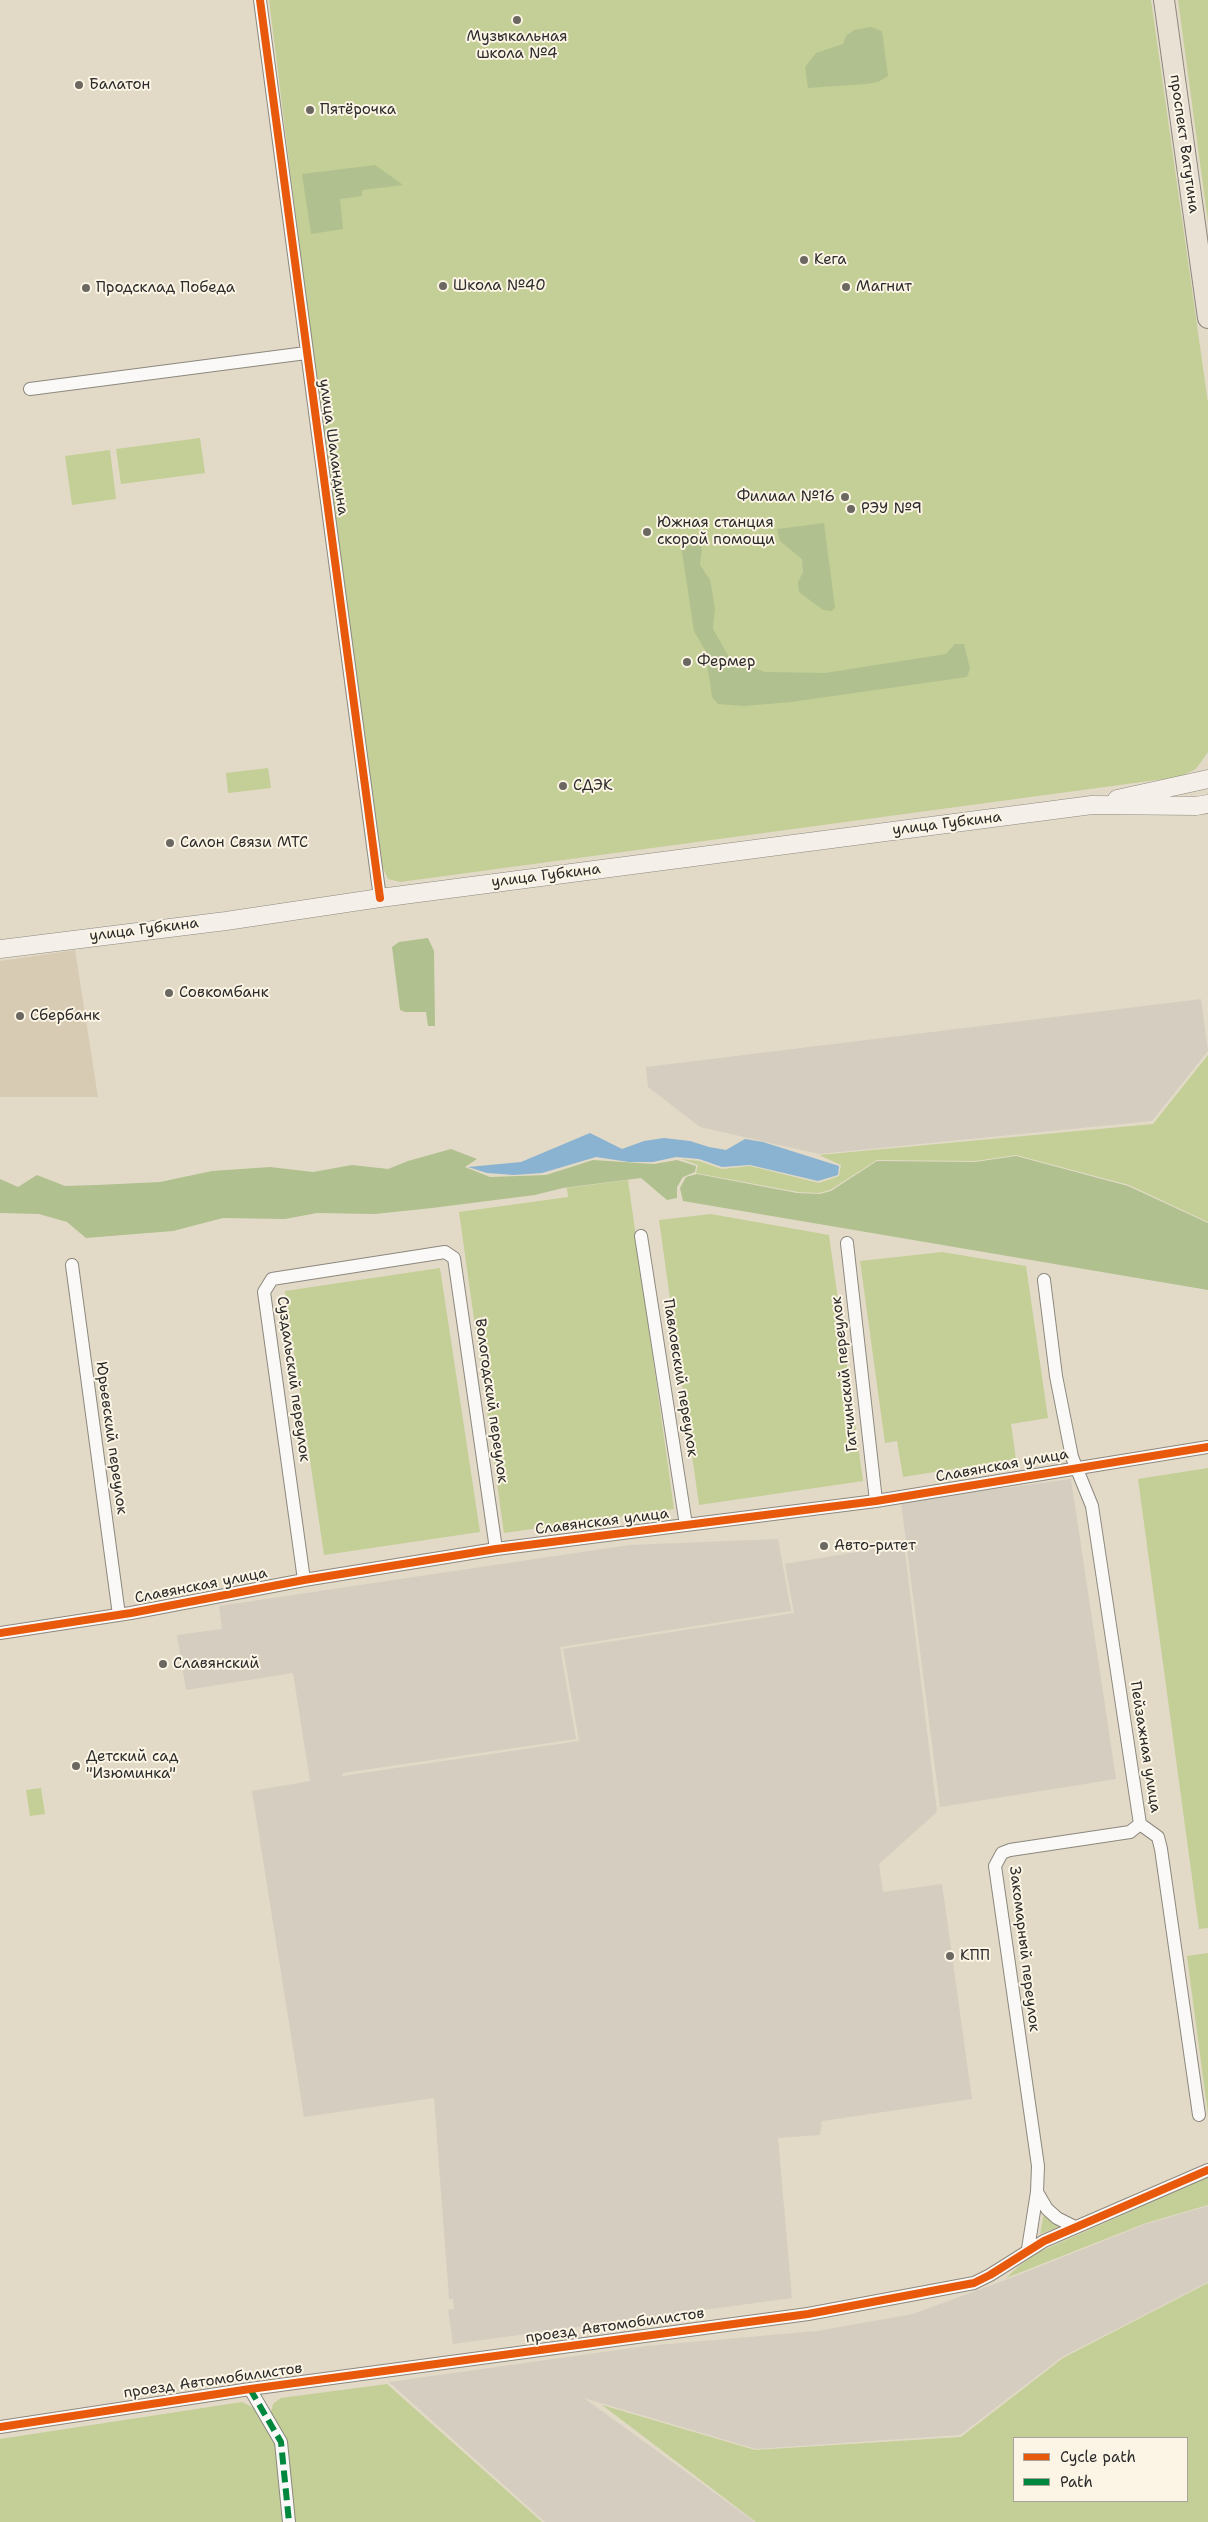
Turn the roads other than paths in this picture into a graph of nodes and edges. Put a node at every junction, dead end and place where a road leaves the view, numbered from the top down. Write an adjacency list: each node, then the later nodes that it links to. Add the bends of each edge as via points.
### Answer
1 (260, 0): 4 (street, улица Шаландина)
2 (1164, 0): 3 (main road, проспект Ватутина)
3 (1208, 318)
4 (306, 353): 5 (street); 9 (street, улица Шаландина)
5 (30, 389)
6 (1205, 776): 7 (main road, улица Губкина)
7 (1092, 805): 8 (main road, улица Губкина); 9 (main road, улица Губкина)
8 (1207, 805)
9 (380, 898): 10 (main road, улица Губкина)
10 (0, 949)
11 (641, 1236): 19 (street, Павловский переулок)
12 (847, 1243): 18 (street, Гатчинский переулок)
13 (454, 1258): 20 (street, Вологодский переулок); 21 (street, Суздальский переулок, via 445,1252 272,1279 264,1292)
14 (72, 1265): 22 (street, Юрьевский переулок)
15 (1044, 1280): 17 (street, Пейзажная улица, via 1056,1376)
16 (1208, 1447): 17 (street, Славянская улица)
17 (1075, 1468): 18 (street, Славянская улица); 24 (street, Пейзажная улица, via 1092,1506)
18 (876, 1501): 19 (street, Славянская улица)
19 (686, 1525): 20 (street, Славянская улица)
20 (496, 1549): 21 (street, Славянская улица)
21 (304, 1580): 22 (street, Славянская улица)
22 (118, 1615): 23 (street, Славянская улица)
23 (0, 1633)
24 (1140, 1824): 25 (street, Пейзажная улица, via 1158,1837 1162,1849); 27 (street, Закомарный переулок, via 1130,1832 1010,1850 1002,1853 995,1866 1031,2112)
25 (1199, 2115)
26 (1208, 2170): 28 (street, проезд Автомобилистов)
27 (1038, 2192): 28 (street, via 1047,2209); 29 (street, Закомарный переулок)
28 (1075, 2227): 29 (street, проезд Автомобилистов)
29 (1028, 2249): 30 (street, проезд Автомобилистов, via 974,2283 800,2315)
30 (250, 2389): 31 (street, проезд Автомобилистов); 32 (street, via 281,2442)
31 (0, 2427)
32 (289, 2522)

